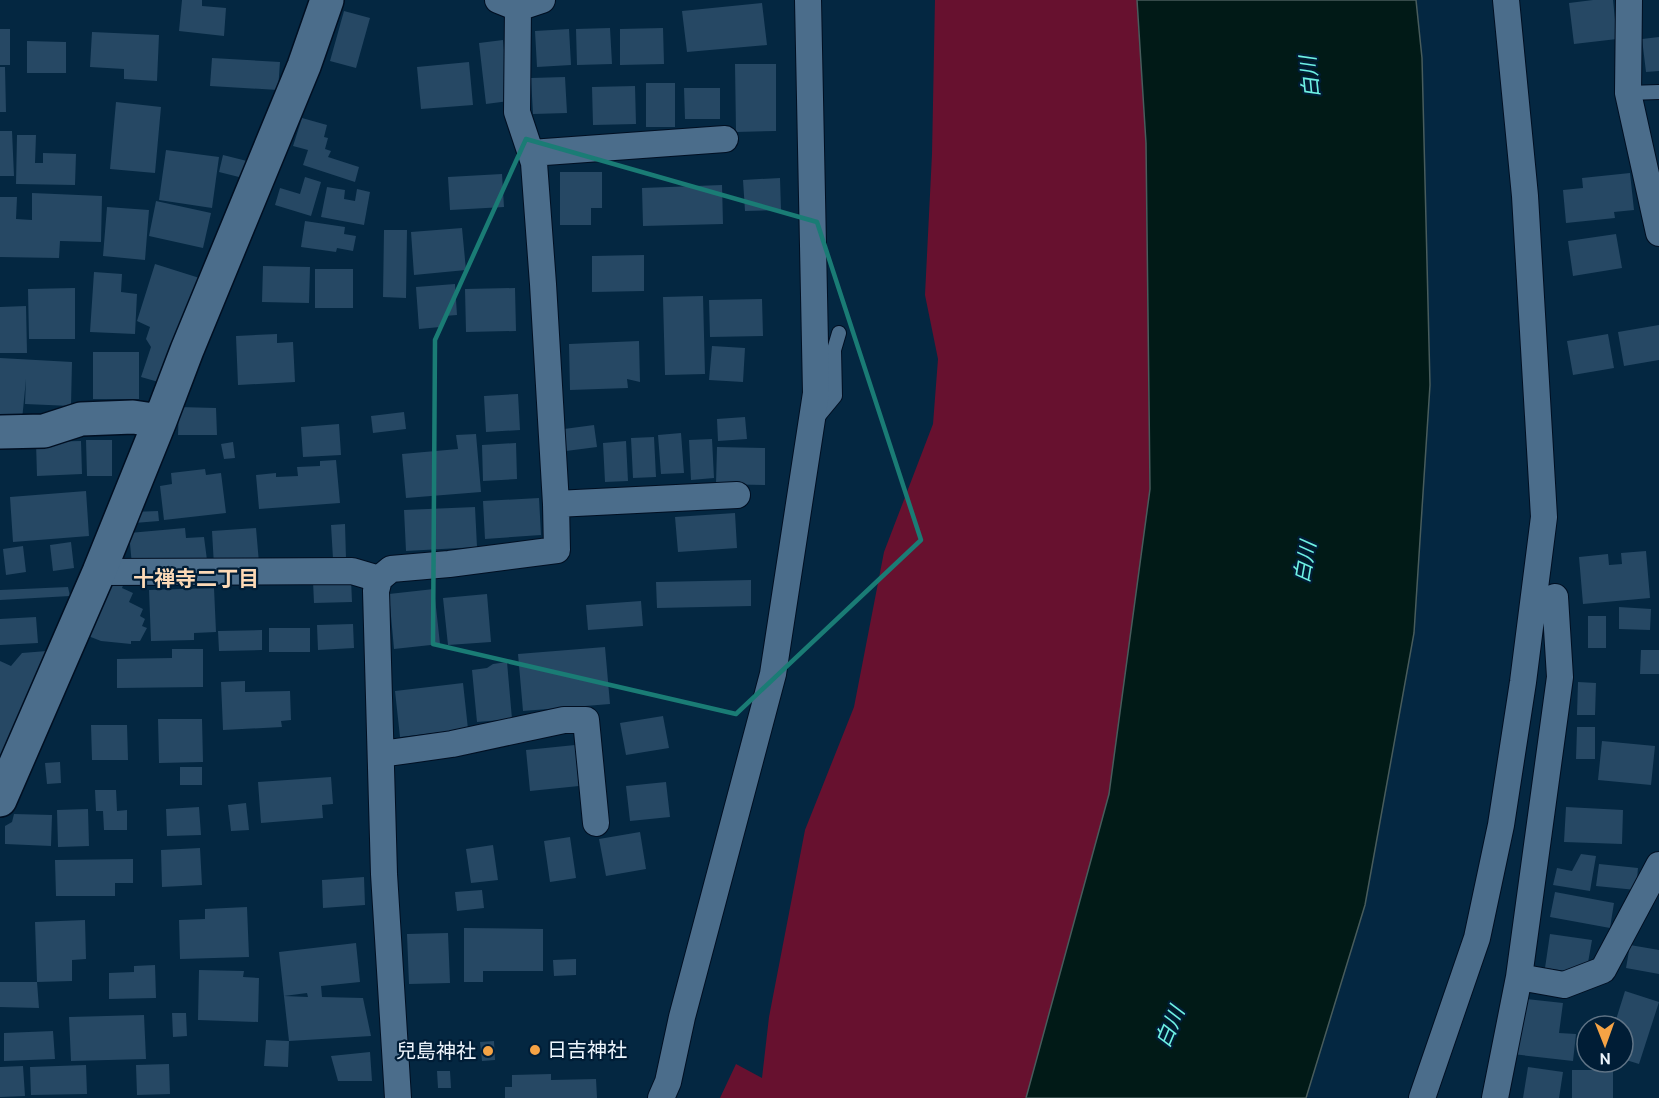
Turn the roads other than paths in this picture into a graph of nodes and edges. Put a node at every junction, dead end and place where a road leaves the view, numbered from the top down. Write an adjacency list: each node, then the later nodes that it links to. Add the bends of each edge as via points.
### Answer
1 (327, 0): 13 (street)
2 (542, 0): 6 (street)
3 (808, 0): 14 (street, via 816,393)
4 (1506, 0): 28 (street, via 1525,196 1544,517 1502,825 1477,938)
5 (1629, 0): 8 (street)
6 (508, 4): 10 (street, via 517,112)
7 (1659, 92): 8 (lane)
8 (1628, 93): 11 (street)
9 (725, 139): 10 (street)
10 (531, 153): 17 (street)
11 (1659, 233)
12 (839, 333): 14 (lane, via 834,350 835,396)
13 (160, 421): 15 (street, via 133,417 81,419 44,431); 18 (street)
14 (811, 425): 27 (street, via 773,674)
15 (0, 432)
16 (736, 495): 17 (street)
17 (556, 504): 19 (street, via 557,550 391,568)
18 (99, 572): 19 (street, via 352,571); 22 (street)
19 (379, 579): 21 (street, via 376,591)
20 (1555, 597): 25 (street, via 1560,677)
21 (381, 754): 23 (street, via 452,744 564,720 586,720); 26 (street, via 385,898)
22 (0, 800)
23 (596, 823)
24 (1659, 865): 25 (street, via 1603,970 1564,985)
25 (1519, 977): 29 (street)
26 (398, 1098)
27 (662, 1098)
28 (1422, 1098)
29 (1495, 1098)

